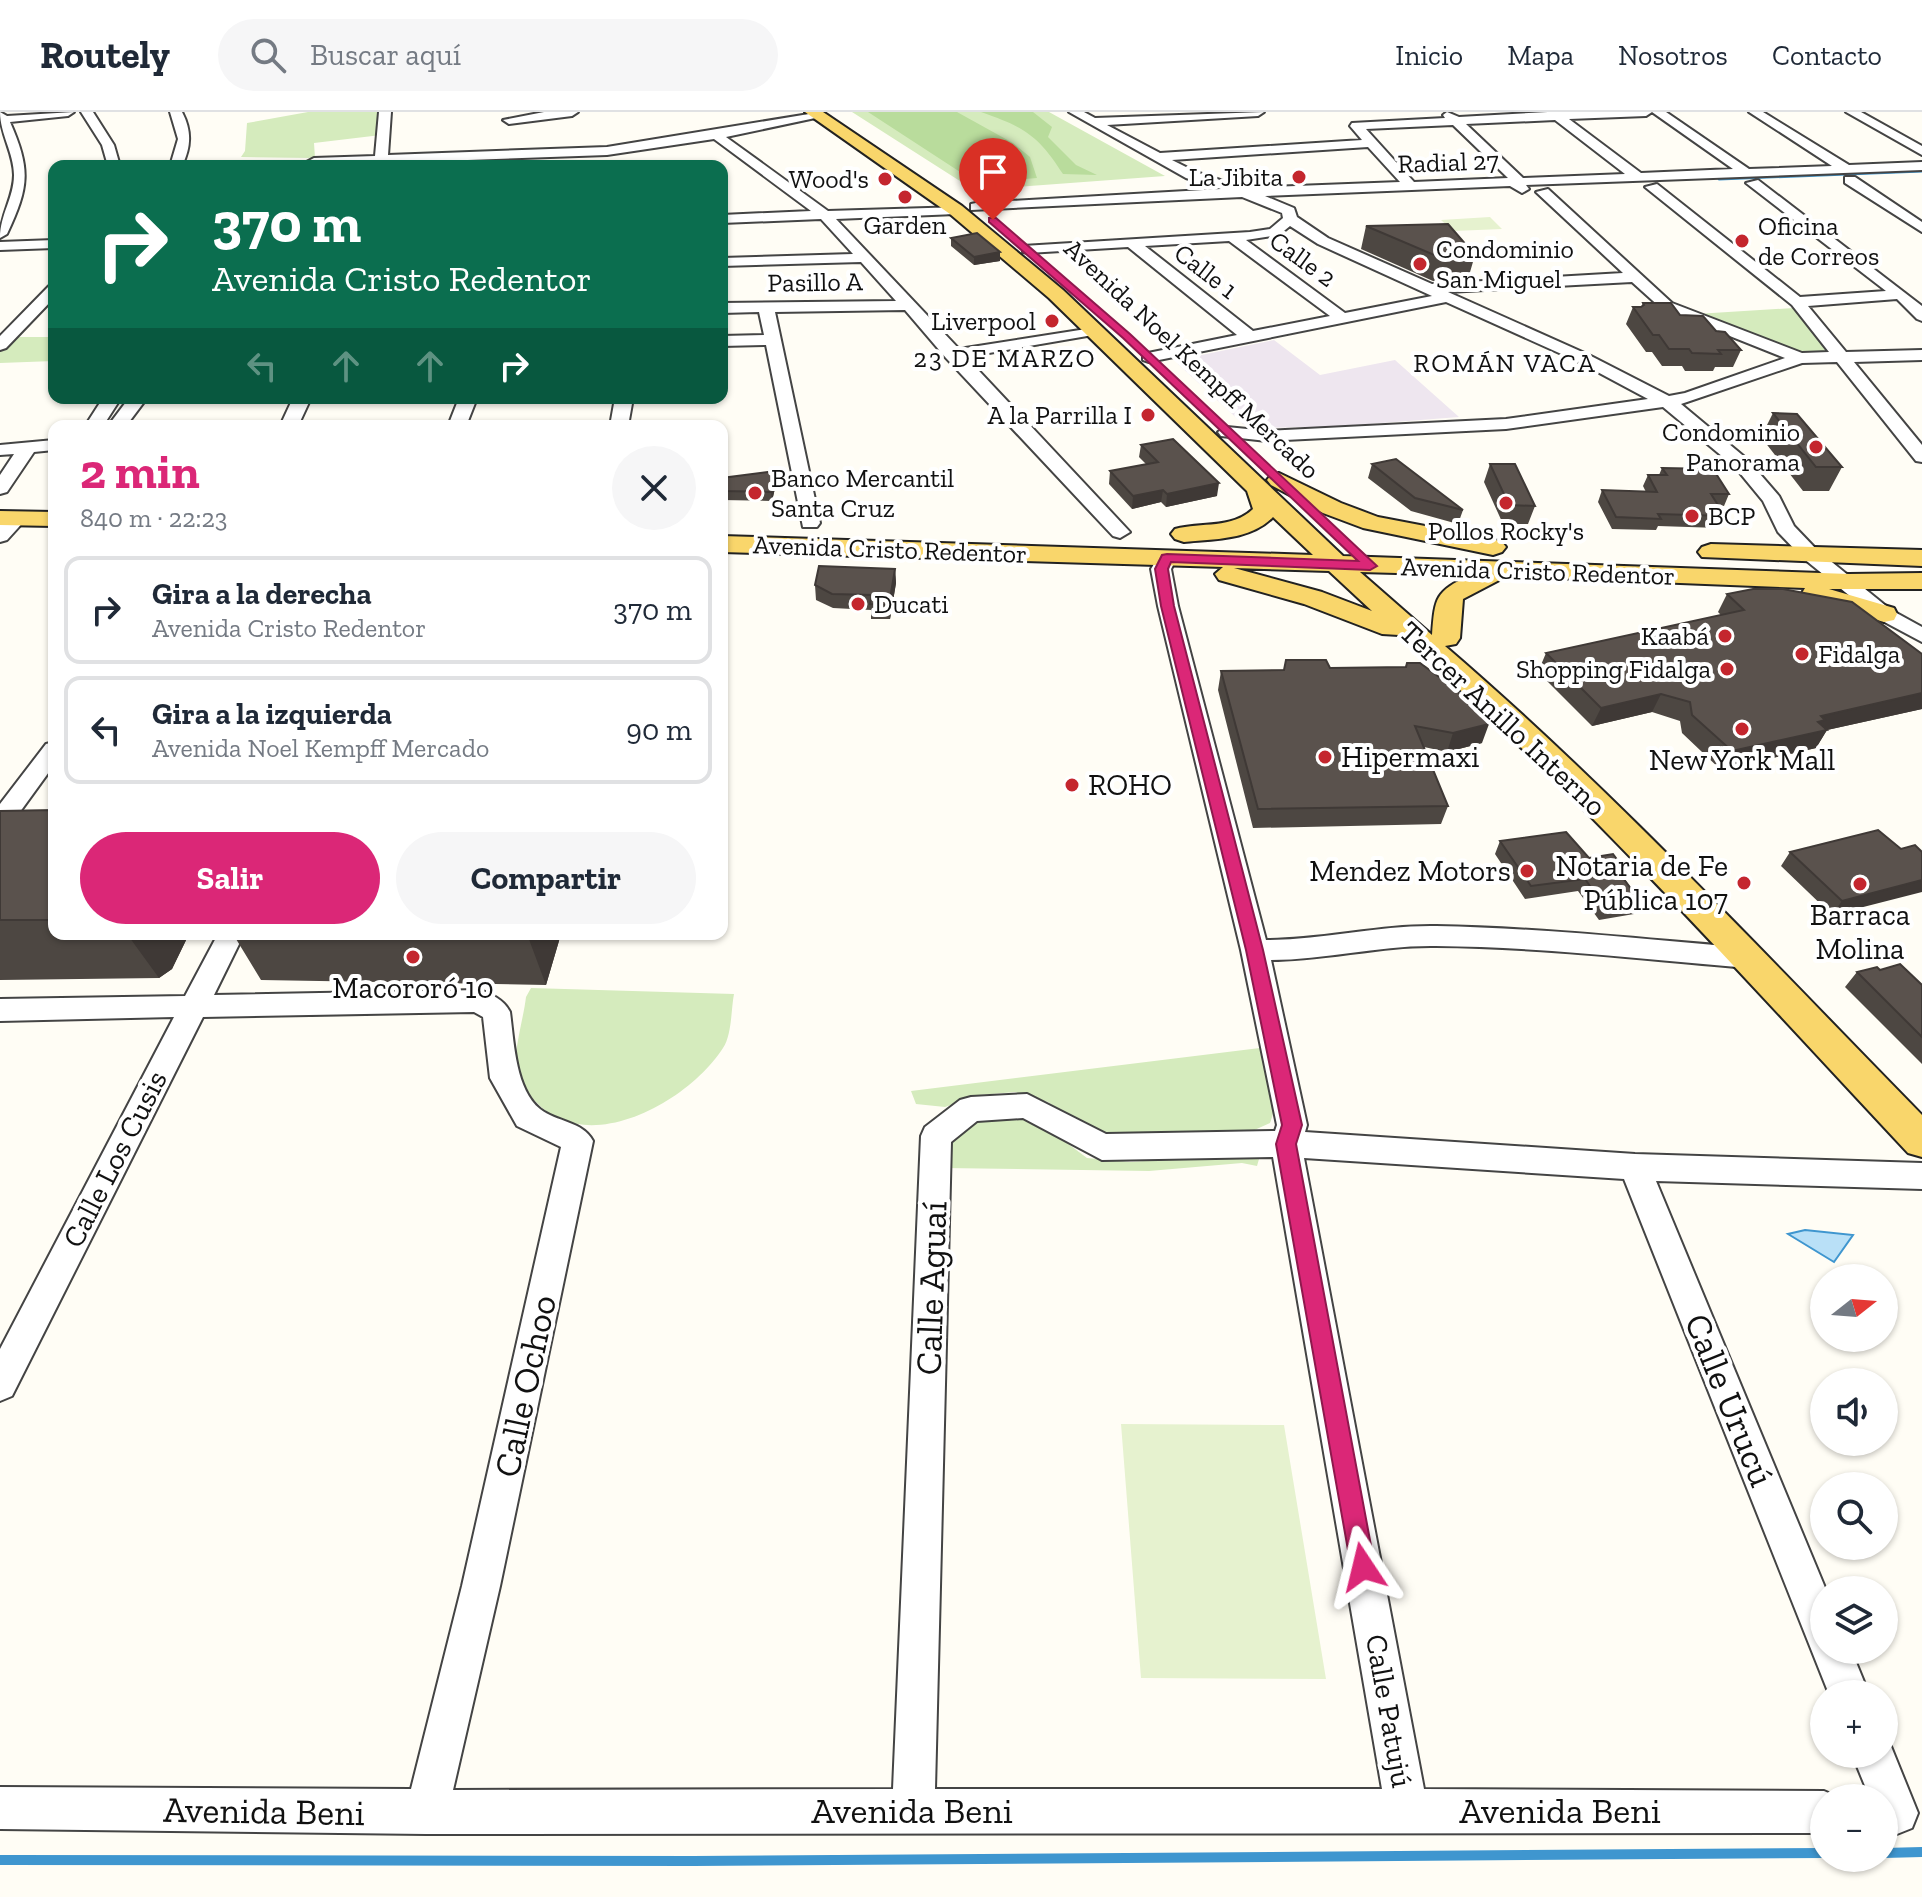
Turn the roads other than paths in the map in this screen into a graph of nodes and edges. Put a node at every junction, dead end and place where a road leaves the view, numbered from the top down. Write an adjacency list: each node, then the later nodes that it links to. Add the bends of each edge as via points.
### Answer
1 (68, 112): 16 (street)
2 (87, 112): 25 (street)
3 (178, 112): 26 (street, via 185,150)
4 (385, 112): 27 (street)
5 (572, 112): 17 (street)
6 (1075, 112): 18 (street)
7 (1258, 112): 18 (street)
8 (1343, 112): 19 (street)
9 (1646, 112): 14 (street)
10 (1658, 112): 34 (street)
11 (1755, 112): 30 (street)
12 (1852, 112): 23 (street)
13 (822, 113): 20 (street); 21 (main road, Avenida Noel Kempff Mercado)
14 (1555, 114): 15 (street); 33 (street)
15 (1450, 117): 19 (street); 35 (street)
16 (1, 118): 53 (street, via 23,177)
17 (509, 120)
18 (1092, 122): 24 (street)
19 (1356, 126): 22 (street)
20 (716, 135): 28 (street, via 672,148); 47 (street)
21 (860, 136): 43 (main road, Avenida Noel Kempff Mercado); 46 (main road, Avenida Noel Kempff Mercado)
22 (1371, 143): 24 (street); 36 (street)
23 (1922, 151)
24 (1155, 158): 31 (street)
25 (112, 160)
26 (179, 160)
27 (381, 160)
28 (552, 160)
29 (1922, 166): 30 (street, Radial 27)
30 (1848, 174): 32 (street, Radial 27); 34 (street, Radial 27); 50 (street)
31 (1191, 175): 41 (street); 42 (street, via 1198,184)
32 (1922, 176)
33 (1639, 178): 34 (street, Radial 27); 35 (street, Radial 27)
34 (1750, 178): 37 (street, Radial 27); 65 (street)
35 (1521, 183): 38 (street, Radial 27); 40 (street, via 1518,188)
36 (1411, 187): 38 (street, Radial 27); 39 (street, Radial 27)
37 (1652, 187): 40 (street, Radial 27); 68 (street)
38 (1496, 189): 40 (street, Radial 27); 44 (street, Radial 27)
39 (1345, 190): 41 (street, Radial 27); 44 (street, via 1325,194)
40 (1538, 192): 63 (street)
41 (1246, 194): 42 (street, Radial 27); 45 (street)
42 (1178, 195): 46 (street, Radial 27)
43 (937, 196): 46 (main road, Avenida Noel Kempff Mercado); 47 (street, via 918,206)
44 (1326, 198): 45 (street, Radial 27); 48 (street)
45 (1270, 201): 48 (street)
46 (966, 208): 47 (street, Radial 27); 59 (main road, Avenida Noel Kempff Mercado); 62 (main road, Avenida Noel Kempff Mercado)
47 (821, 213): 49 (street); 60 (street)
48 (1290, 215): 51 (street, via 1283,227); 52 (street)
49 (728, 216)
50 (1922, 228)
51 (1267, 234): 52 (street); 55 (street)
52 (1312, 235): 64 (street)
53 (0, 236): 54 (street)
54 (48, 237)
55 (1233, 238): 57 (street); 73 (street, Calle 2)
56 (48, 244): 58 (street)
57 (1133, 244): 59 (street); 75 (street, Calle 1)
58 (0, 246)
59 (1028, 249): 62 (main road, Avenida Noel Kempff Mercado)
60 (866, 258): 61 (street); 69 (street)
61 (728, 262)
62 (1042, 272): 74 (main road, Avenida Noel Kempff Mercado); 82 (main road, Avenida Noel Kempff Mercado)
63 (1633, 277): 64 (street); 83 (street, via 1676,311)
64 (1430, 288): 67 (street)
65 (1900, 294): 68 (street); 72 (street)
66 (48, 295): 78 (street)
67 (1449, 297): 73 (street); 84 (street)
68 (1797, 302): 81 (street)
69 (908, 305): 70 (street, Pasillo A); 79 (street)
70 (766, 307): 71 (street, Pasillo A); 76 (street)
71 (728, 308)
72 (1922, 316)
73 (1345, 320): 75 (street)
74 (1093, 330): 79 (street); 92 (main road, Avenida Noel Kempff Mercado)
75 (1249, 336): 82 (street)
76 (773, 340): 77 (street); 99 (street)
77 (728, 341)
78 (0, 345)
79 (952, 355): 102 (street)
80 (1922, 355): 81 (street)
81 (1837, 356): 83 (street); 90 (street)
82 (1149, 357): 85 (main road, Avenida Noel Kempff Mercado)
83 (1800, 358): 84 (street)
84 (1668, 402): 86 (street, via 1506,424); 98 (street, via 1741,463)
85 (1227, 432): 86 (street); 89 (main road, Avenida Noel Kempff Mercado)
86 (1267, 436): 89 (street)
87 (48, 446): 88 (street)
88 (15, 450): 91 (street); 93 (street)
89 (1247, 451): 92 (main road, Avenida Noel Kempff Mercado)
90 (1922, 457)
91 (0, 471)
92 (1269, 485): 103 (main road, Avenida Noel Kempff Mercado); 106 (main road, Avenida Noel Kempff Mercado); 108 (main road, via 1266,510 1259,519 1226,529); 110 (main road, via 1372,523)
93 (0, 488)
94 (0, 497): 95 (main road)
95 (48, 498)
96 (48, 520): 100 (main road)
97 (728, 520): 99 (main road, Avenida Cristo Redentor)
98 (1788, 521): 105 (main road, via 1764,543); 107 (street); 109 (main road, via 1845,544)
99 (810, 523): 101 (main road); 102 (main road, Avenida Cristo Redentor)
100 (6, 524)
101 (728, 527)
102 (1120, 532): 108 (main road, Avenida Cristo Redentor)
103 (1314, 542): 106 (main road, Tercer Anillo Interno); 108 (main road, Avenida Cristo Redentor)
104 (728, 544): 108 (main road, Avenida Cristo Redentor)
105 (1742, 553): 107 (main road, Avenida Cristo Redentor); 110 (main road, Avenida Cristo Redentor); 112 (main road, via 1778,557 1794,567 1793,575)
106 (1343, 554): 108 (main road, Avenida Cristo Redentor); 110 (main road, Avenida Cristo Redentor); 111 (main road, Avenida Cristo Redentor); 117 (main road, Tercer Anillo Interno)
107 (1822, 554): 109 (main road, Avenida Cristo Redentor); 113 (street)
108 (1172, 558): 117 (main road); 121 (street, Calle Patujú)
109 (1914, 558): 114 (main road, via 1882,562 1883,567)
110 (1498, 559): 111 (main road, Avenida Cristo Redentor); 112 (main road, Avenida Cristo Redentor); 117 (main road, via 1452,594)
111 (1370, 566): 117 (main road, Tercer Anillo Interno)
112 (1775, 580): 113 (main road, Avenida Cristo Redentor); 115 (main road)
113 (1854, 582): 114 (main road, Avenida Cristo Redentor); 115 (street)
114 (1922, 582): 115 (main road, via 1898,595)
115 (1892, 613): 116 (street)
116 (1922, 634)
117 (1434, 640): 122 (main road, Tercer Anillo Interno); 125 (main road, Tercer Anillo Interno, via 1632,822)
118 (48, 757): 119 (street)
119 (0, 821)
120 (228, 940): 123 (street, Calle Los Cusis)
121 (1255, 950): 122 (street, via 1434,936); 127 (street, Calle Patujú, via 1292,1125)
122 (1748, 958): 126 (main road, Tercer Anillo Interno)
123 (194, 1006): 124 (street); 130 (street, Calle Los Cusis); 137 (street, Calle Ochoo, via 479,1001 496,1012 505,1078 528,1117 578,1141)
124 (0, 1010)
125 (1922, 1125)
126 (1922, 1141)
127 (1286, 1144): 128 (street); 134 (street, Calle Aguaí, via 1102,1147 1027,1106 971,1109 936,1136); 135 (street, Calle Patujú)
128 (1635, 1167): 129 (street); 131 (street, Calle Urucú)
129 (1922, 1176)
130 (0, 1384)
131 (1810, 1598)
132 (1880, 1768): 138 (street)
133 (0, 1808): 137 (street, Avenida Beni)
134 (913, 1809): 135 (street, Avenida Beni); 137 (street, Avenida Beni)
135 (1407, 1809): 136 (street, Avenida Beni)
136 (1810, 1812)
137 (426, 1813)
138 (1901, 1813)

